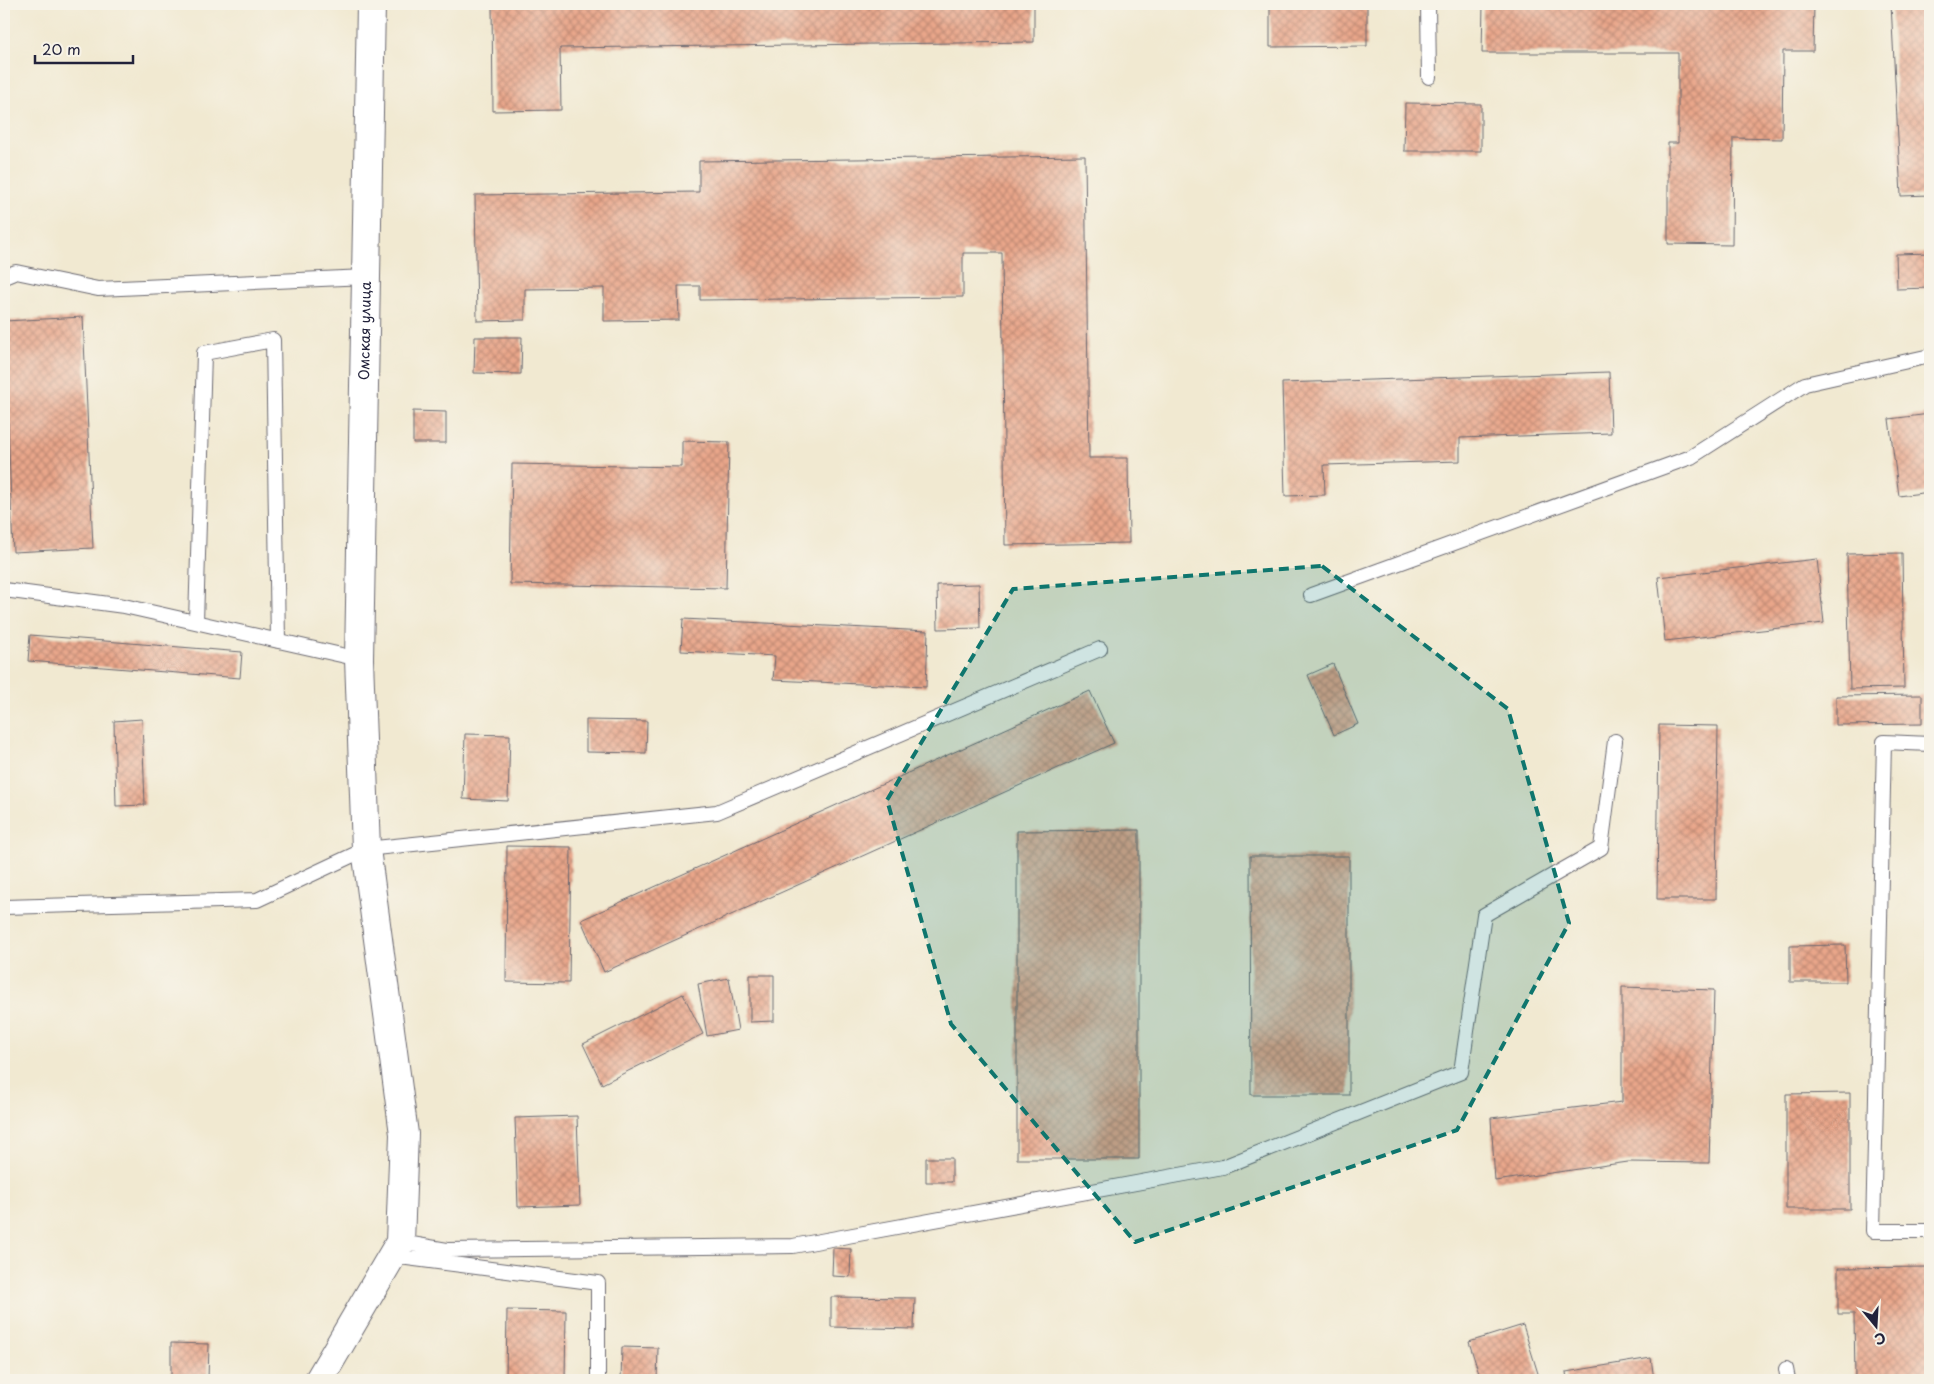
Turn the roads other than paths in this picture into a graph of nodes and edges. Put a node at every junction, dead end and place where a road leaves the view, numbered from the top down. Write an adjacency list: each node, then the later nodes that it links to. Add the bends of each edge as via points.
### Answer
1 (370, 4): 5 (street, Омская улица)
2 (1428, 4): 3 (lane)
3 (1428, 78)
4 (4, 277): 5 (lane, via 16,272 98,289)
5 (366, 277): 12 (street, Омская улица)
6 (1930, 356): 8 (lane, via 1805,384 1691,457)
7 (4, 590): 9 (lane, via 124,606)
8 (1311, 595)
9 (196, 622): 10 (lane); 10 (lane, via 204,353 273,340)
10 (278, 641): 12 (lane)
11 (1100, 650): 15 (lane, via 717,812)
12 (359, 658): 15 (street, Омская улица)
13 (1615, 741): 18 (lane, via 1601,848 1484,915 1461,1072 1223,1167 793,1246)
14 (1930, 744): 17 (lane, via 1884,742 1873,1231)
15 (366, 849): 16 (lane, via 257,900); 18 (street, Омская улица, via 404,1134)
16 (4, 907)
17 (1930, 1231)
18 (396, 1249): 19 (street); 20 (lane, via 598,1283)
19 (320, 1380)
20 (598, 1380)

